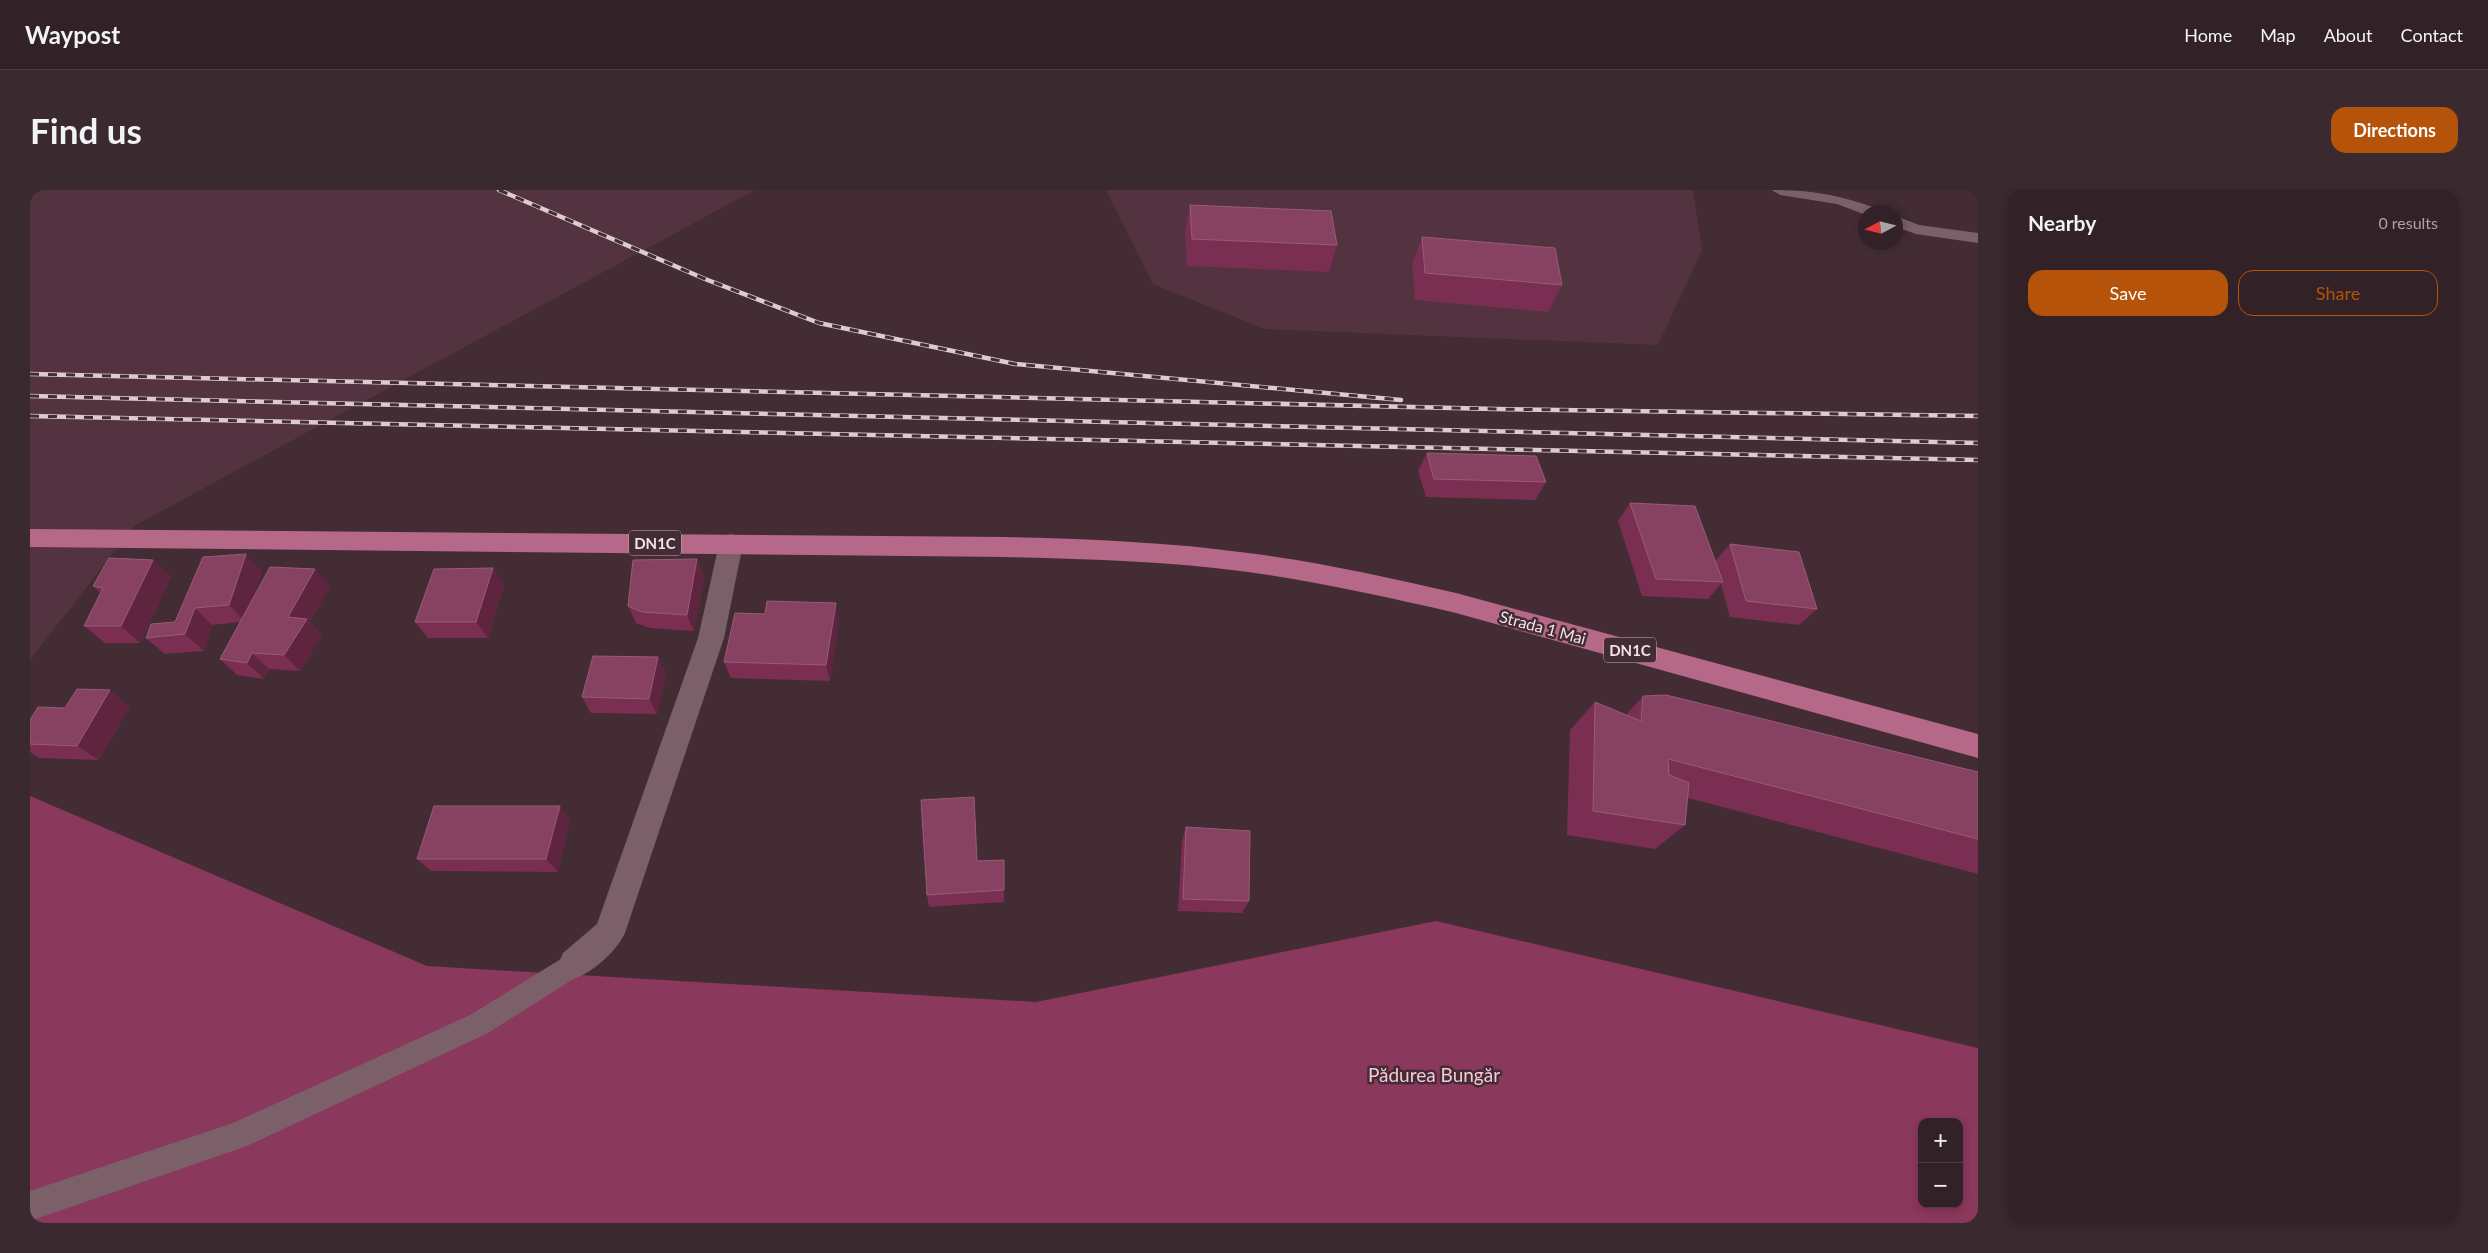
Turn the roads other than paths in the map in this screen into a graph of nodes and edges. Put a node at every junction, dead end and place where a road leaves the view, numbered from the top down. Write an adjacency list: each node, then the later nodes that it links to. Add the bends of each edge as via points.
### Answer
1 (1780, 190): 2 (lane)
2 (1839, 195): 3 (lane)
3 (1858, 205)
4 (1903, 224): 5 (lane, via 1916,229)
5 (1978, 238)
6 (30, 538): 7 (highway, DN1C)
7 (730, 544): 8 (highway, Strada 1 Mai / DN1C, via 1115,549 1279,567 1465,605); 9 (street, via 711,638 609,932)
8 (1978, 746)
9 (574, 964): 10 (lane, via 479,1024 237,1136)
10 (30, 1206)

